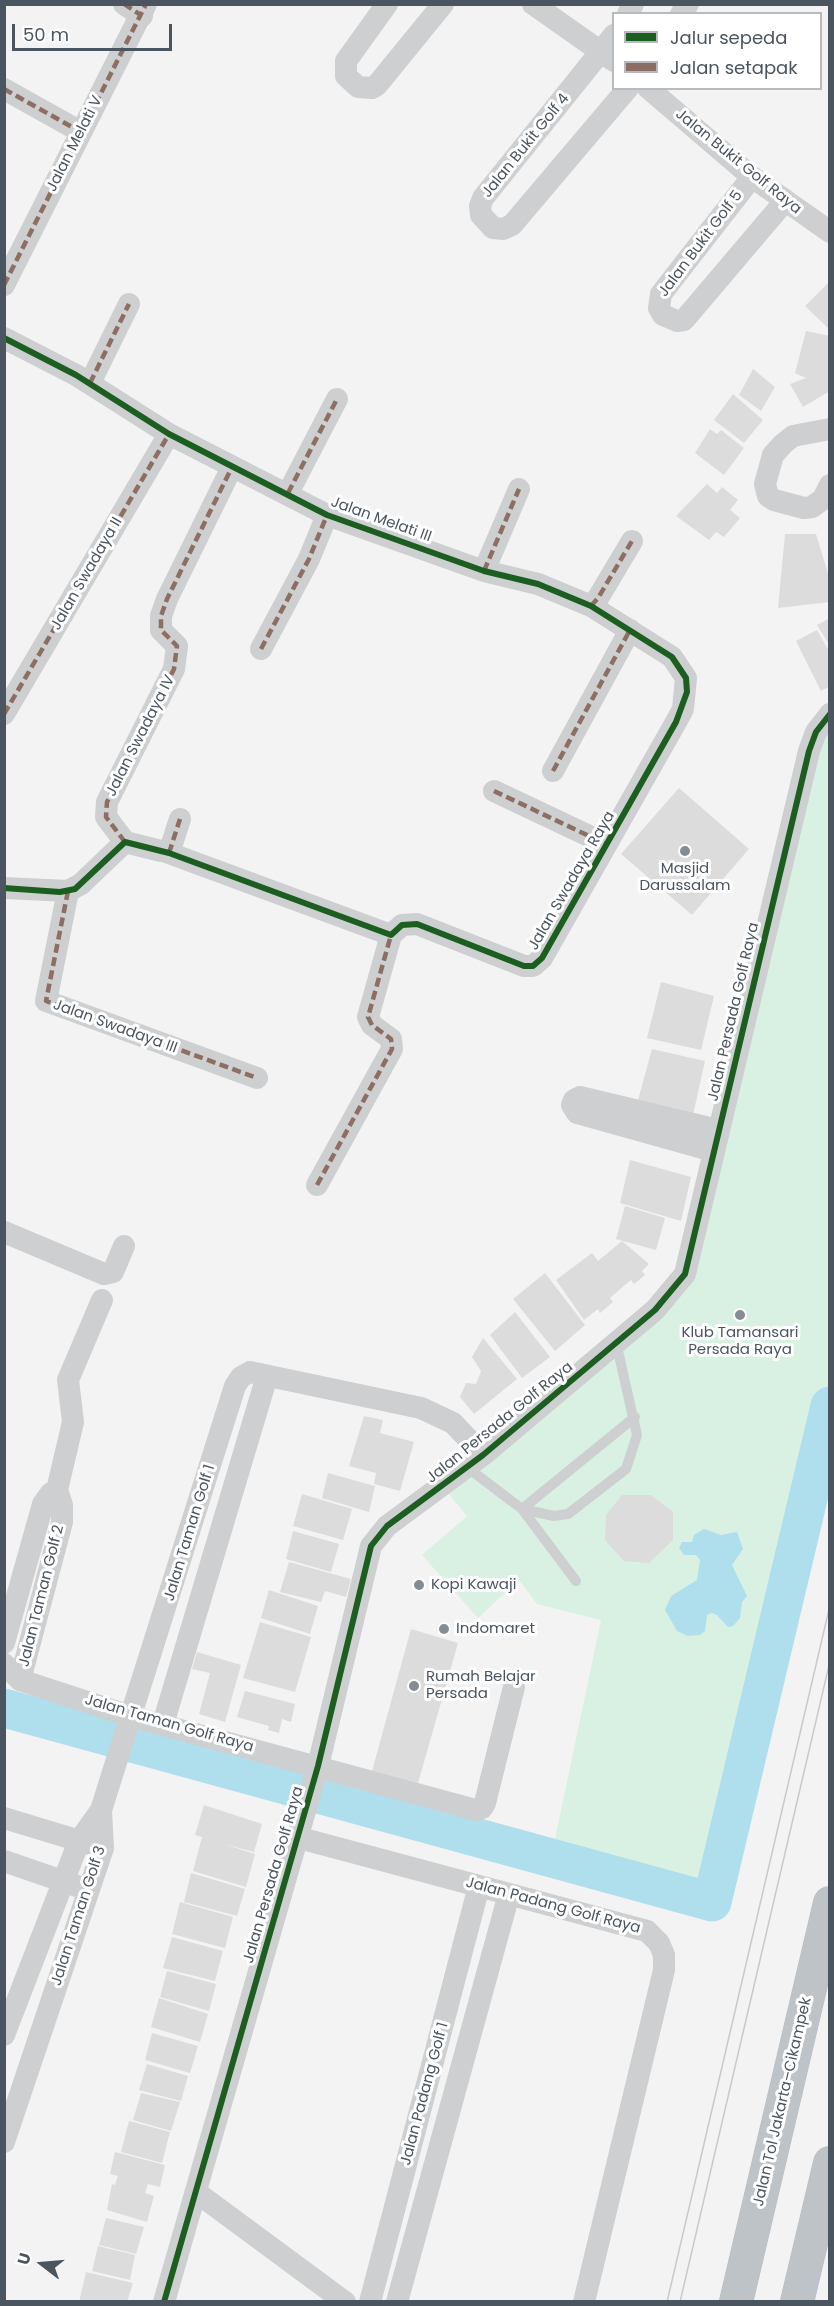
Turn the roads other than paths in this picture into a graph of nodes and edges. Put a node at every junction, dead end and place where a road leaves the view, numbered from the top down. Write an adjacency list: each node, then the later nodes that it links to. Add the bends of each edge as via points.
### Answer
1 (387, 4): 2 (street, via 346,61 346,76 358,87 377,85)
2 (443, 4)
3 (533, 4): 5 (street)
4 (138, 8): 9 (street, Jalan Melati V)
5 (610, 49): 7 (street, Jalan Bukit Golf 4, via 483,198 480,215 494,228 512,225)
6 (4, 89): 9 (street)
7 (626, 90)
8 (650, 90): 10 (street, Jalan Bukit Golf Raya)
9 (81, 132): 13 (street, Jalan Melati V)
10 (752, 177): 11 (street, Jalan Bukit Golf Raya); 11 (street, Jalan Bukit Golf 5, via 661,294 659,308 663,315 684,320)
11 (785, 201): 12 (street, Jalan Bukit Golf Raya)
12 (830, 232)
13 (4, 285)
14 (129, 304): 16 (street)
15 (4, 338): 16 (street, Jalan Melati III)
16 (90, 383): 19 (street, Jalan Melati III)
17 (337, 399): 23 (street)
18 (830, 429): 21 (street, via 793,436 783,444 773,455 765,484 768,496 774,500 804,508 823,499)
19 (170, 434): 20 (street, Jalan Melati III); 31 (street, Jalan Swadaya II)
20 (232, 467): 23 (street, Jalan Melati III); 37 (street, Jalan Swadaya IV, via 161,616 161,630 177,646 177,660 107,802 106,817)
21 (830, 485)
22 (519, 489): 26 (street)
23 (288, 493): 24 (street, Jalan Melati III)
24 (327, 515): 26 (street, Jalan Melati III); 29 (street, via 309,559)
25 (632, 541): 27 (street)
26 (484, 571): 27 (street, Jalan Melati III, via 538,584)
27 (591, 606): 28 (street, Jalan Melati III)
28 (630, 630): 30 (street, Jalan Melati III, via 672,657); 33 (street)
29 (261, 649)
30 (686, 678): 36 (street, Jalan Swadaya Raya, via 683,709)
31 (4, 714)
32 (830, 714): 42 (street, Jalan Persada Golf Raya, via 816,732 809,751)
33 (553, 771)
34 (494, 791): 36 (street)
35 (180, 819): 37 (street)
36 (606, 844): 40 (street, Jalan Swadaya Raya, via 542,958 533,966 417,924 402,925)
37 (152, 848): 39 (street); 40 (street)
38 (4, 888): 39 (street)
39 (68, 891): 41 (street, Jalan Swadaya III, via 46,1001)
40 (391, 935): 43 (street, via 368,1017 372,1025 391,1039 393,1050)
41 (257, 1078)
42 (715, 1141): 42 (street, via 580,1097 572,1105 577,1113); 47 (street, Jalan Persada Golf Raya, via 685,1274 655,1310)
43 (317, 1185)
44 (4, 1232): 45 (street, via 104,1274 113,1272)
45 (124, 1246)
46 (102, 1300): 51 (street, Jalan Taman Golf 2, via 68,1380 74,1422)
47 (616, 1341): 49 (lane); 50 (street, Jalan Persada Golf Raya)
48 (267, 1376): 50 (street, Jalan Taman Golf 1, via 432,1412 453,1423); 58 (street, Jalan Taman Golf 1, via 250,1372 236,1386); 59 (street, Jalan Taman Golf 1)
49 (635, 1417): 52 (lane); 52 (lane, via 633,1453 626,1469 615,1480 568,1514 554,1516)
50 (476, 1461): 52 (lane); 60 (street, Jalan Persada Golf Raya, via 387,1526 371,1545)
51 (57, 1490): 54 (street, Jalan Taman Golf 2, via 43,1504); 56 (street, Jalan Taman Golf 2, via 62,1522)
52 (522, 1509): 53 (lane)
53 (576, 1581)
54 (4, 1643)
55 (4, 1664): 56 (street, Jalan Taman Golf 2)
56 (21, 1680): 58 (street, Jalan Taman Golf Raya)
57 (514, 1687): 60 (street, Jalan Taman Golf Raya, via 483,1808 471,1809)
58 (130, 1724): 59 (street, Jalan Taman Golf Raya); 61 (street, Jalan Taman Golf 3)
59 (163, 1724): 60 (street, Jalan Taman Golf Raya)
60 (316, 1771): 63 (street, Jalan Persada Golf Raya)
61 (101, 1810): 64 (street, Jalan Taman Golf 3); 65 (street, Jalan Taman Golf 3)
62 (4, 1818): 64 (street)
63 (296, 1837): 68 (street, Jalan Padang Golf Raya); 77 (street, Jalan Persada Golf Raya)
64 (79, 1841): 65 (street); 67 (street, Jalan Taman Golf 3)
65 (103, 1848): 69 (street, Jalan Taman Golf 3)
66 (4, 1861): 67 (street)
67 (63, 1881): 69 (street); 72 (street, Jalan Taman Golf 3)
68 (479, 1886): 70 (street, Jalan Padang Golf Raya); 80 (street, Jalan Padang Golf 1)
69 (89, 1889): 73 (street, Jalan Taman Golf 3)
70 (509, 1894): 81 (street, Jalan Padang Golf 1); 82 (street, Jalan Padang Golf Raya, via 646,1931 659,1943 664,1955)
71 (830, 1903): 83 (highway, Jalan Tol Jakarta–Cikampek)
72 (14, 2010): 73 (street); 74 (street, Jalan Taman Golf 3)
73 (45, 2021): 75 (street, Jalan Taman Golf 3)
74 (4, 2035)
75 (4, 2142)
76 (830, 2163): 84 (highway)
77 (196, 2192): 78 (street, Jalan Persada Golf Raya); 79 (street)
78 (164, 2301)
79 (345, 2301)
80 (370, 2301)
81 (397, 2301)
82 (584, 2301)
83 (736, 2301)
84 (797, 2301)

